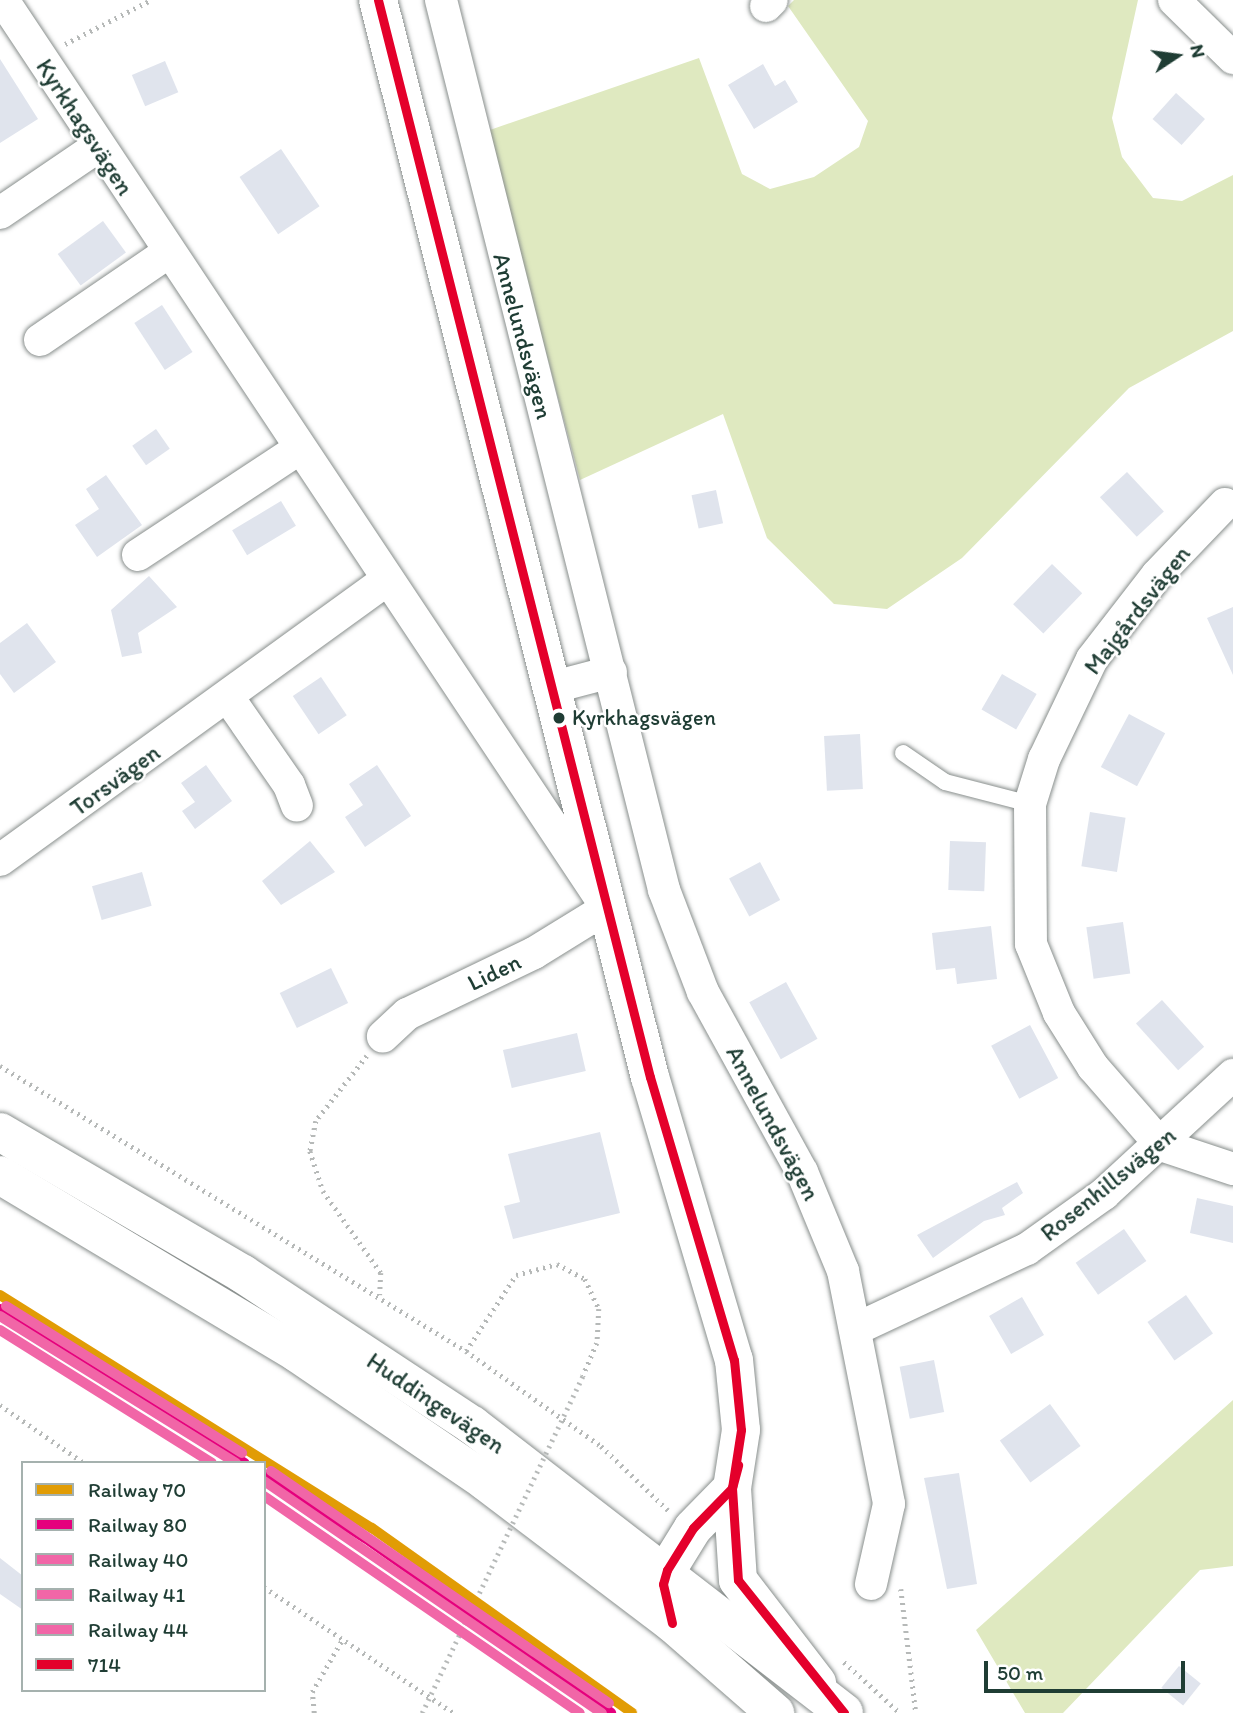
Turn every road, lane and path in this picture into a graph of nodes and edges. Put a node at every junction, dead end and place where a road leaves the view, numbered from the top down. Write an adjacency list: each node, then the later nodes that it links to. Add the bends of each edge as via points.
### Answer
1 (3, 0): 6 (street, Kyrkhagsvägen)
2 (151, 0): 6 (path)
3 (377, 0): 17 (main road)
4 (441, 0): 16 (street, Annelundsvägen)
5 (1174, 0): 7 (street)
6 (39, 57): 8 (street, Kyrkhagsvägen)
7 (1233, 58)
8 (97, 147): 9 (street); 10 (street, Kyrkhagsvägen)
9 (0, 213)
10 (169, 253): 11 (street); 12 (street, Kyrkhagsvägen)
11 (40, 340)
12 (299, 449): 14 (street); 15 (street, Kyrkhagsvägen)
13 (1225, 504): 20 (street, Majgårdsvägen, via 1157,575 1093,659 1044,758)
14 (138, 555)
15 (384, 582): 18 (street, Torsvägen); 23 (street, Kyrkhagsvägen)
16 (611, 672): 17 (street); 32 (street, Annelundsvägen, via 664,890 703,992 825,1222)
17 (550, 688): 23 (main road)
18 (228, 697): 21 (street, via 289,785); 22 (street, Torsvägen)
19 (903, 754): 20 (lane, via 945,782)
20 (1030, 804): 28 (street, Majgårdsvägen, via 1031,944 1059,1013 1093,1067)
21 (297, 806)
22 (0, 860)
23 (607, 908): 24 (street, Liden, via 534,953 407,1014); 36 (main road, via 734,1360 741,1430)
24 (383, 1036): 31 (path, via 310,1135 313,1170 381,1273)
25 (0, 1066): 31 (path)
26 (1233, 1075): 28 (street, Rosenhillsvägen)
27 (0, 1132): 38 (main road, Huddingevägen, via 300,1311 472,1425)
28 (1161, 1145): 29 (street); 32 (street, Rosenhillsvägen, via 1027,1249)
29 (1233, 1169)
30 (0, 1175): 41 (main road, Huddingevägen, via 297,1353 485,1481)
31 (380, 1295): 33 (path)
32 (856, 1329): 39 (street, Annelundsvägen, via 889,1504)
33 (466, 1351): 37 (path, via 601,1446); 45 (path, bridge, via 516,1276 557,1264 585,1279 599,1309 597,1343 583,1376)
34 (1, 1407): 35 (path)
35 (81, 1461)
36 (732, 1488): 38 (main road, via 693,1528); 43 (main road, via 738,1580)
37 (667, 1509)
38 (667, 1570): 41 (main road, via 663,1584); 43 (main road, Huddingevägen)
39 (871, 1584): 48 (path, via 899,1576)
40 (266, 1588): 42 (path)
41 (672, 1623): 47 (main road, Huddingevägen)
42 (342, 1640): 44 (path, via 316,1682); 46 (path)
43 (840, 1709)
44 (314, 1713)
45 (422, 1713)
46 (454, 1713)
47 (775, 1713)
48 (916, 1713)

